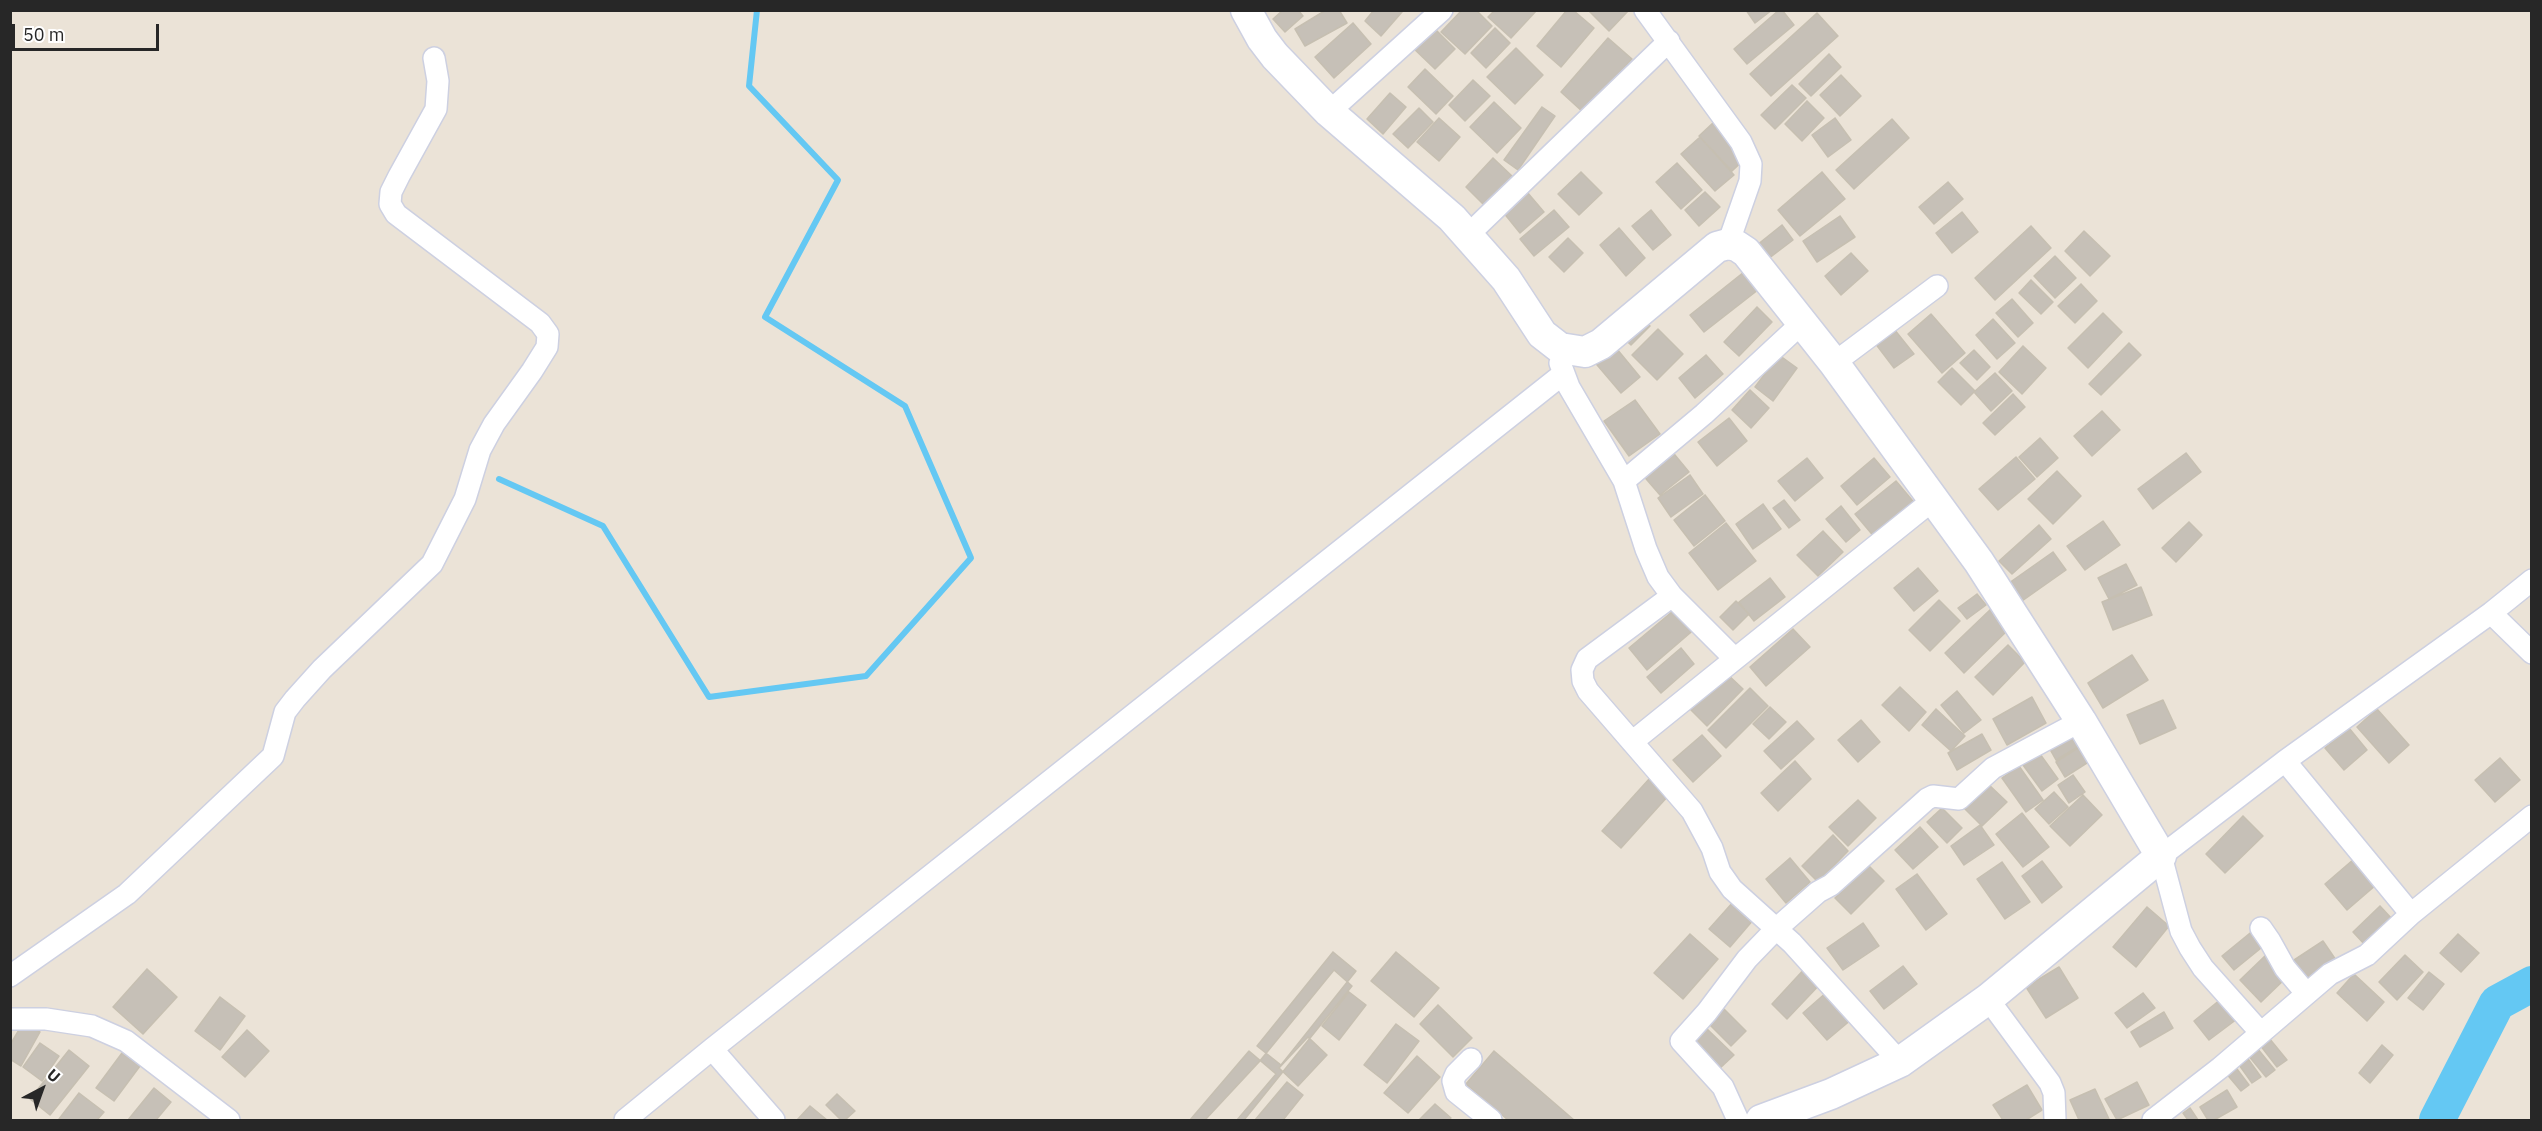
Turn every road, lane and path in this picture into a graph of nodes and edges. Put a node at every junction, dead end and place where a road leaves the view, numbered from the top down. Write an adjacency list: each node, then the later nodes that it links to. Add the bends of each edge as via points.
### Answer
1 (1246, 10): 6 (street, via 1275,56)
2 (1442, 10): 6 (street)
3 (1644, 10): 4 (street)
4 (1669, 41): 7 (street); 8 (street, via 1741,142 1751,164 1745,197)
5 (434, 58): 28 (street, via 438,81 435,109 391,192 390,204 396,214 540,323 548,334 547,346 480,450 465,499 432,564 295,699 285,712 273,756 127,894)
6 (1329, 112): 7 (street)
7 (1468, 235): 11 (street, via 1506,279)
8 (1728, 244): 10 (street, via 1737,246 1757,263); 11 (street, via 1708,253 1601,344 1585,352 1570,351)
9 (1937, 286): 12 (street)
10 (1803, 322): 12 (street); 13 (street)
11 (1561, 361): 13 (street); 33 (street)
12 (1834, 363): 14 (street)
13 (1624, 482): 16 (street, via 1646,549 1658,577)
14 (1934, 500): 19 (street); 20 (street, via 1979,561)
15 (2532, 580): 17 (street)
16 (1672, 596): 19 (street); 21 (street, via 1587,659 1582,670 1588,691)
17 (2491, 613): 18 (street); 22 (street)
18 (2532, 653)
19 (1735, 659): 21 (street)
20 (2081, 721): 24 (street); 27 (street, via 1993,768 1959,799 1927,799)
21 (1632, 742): 27 (street, via 1692,811 1732,889)
22 (2285, 761): 24 (street); 25 (street)
23 (2532, 816): 25 (street)
24 (2161, 856): 30 (street); 32 (street, via 2181,931 2190,948)
25 (2411, 914): 29 (street, via 2367,955 2330,974)
26 (2260, 928): 29 (street, via 2285,968)
27 (1776, 929): 35 (street); 41 (street, via 1681,1041 1723,1087)
28 (10, 976)
29 (2307, 993): 32 (street)
30 (1988, 999): 35 (street); 43 (street, via 2050,1083)
31 (10, 1019): 37 (street, via 46,1019 92,1026 126,1041)
32 (2261, 1032): 44 (street)
33 (712, 1049): 36 (street); 39 (street)
34 (1472, 1059): 40 (street, via 1456,1074 1456,1092)
35 (1900, 1062): 42 (street)
36 (647, 1113): 38 (street)
37 (229, 1120)
38 (625, 1120)
39 (774, 1120)
40 (1491, 1120)
41 (1738, 1120)
42 (1761, 1120)
43 (2055, 1120)
44 (2153, 1120)

